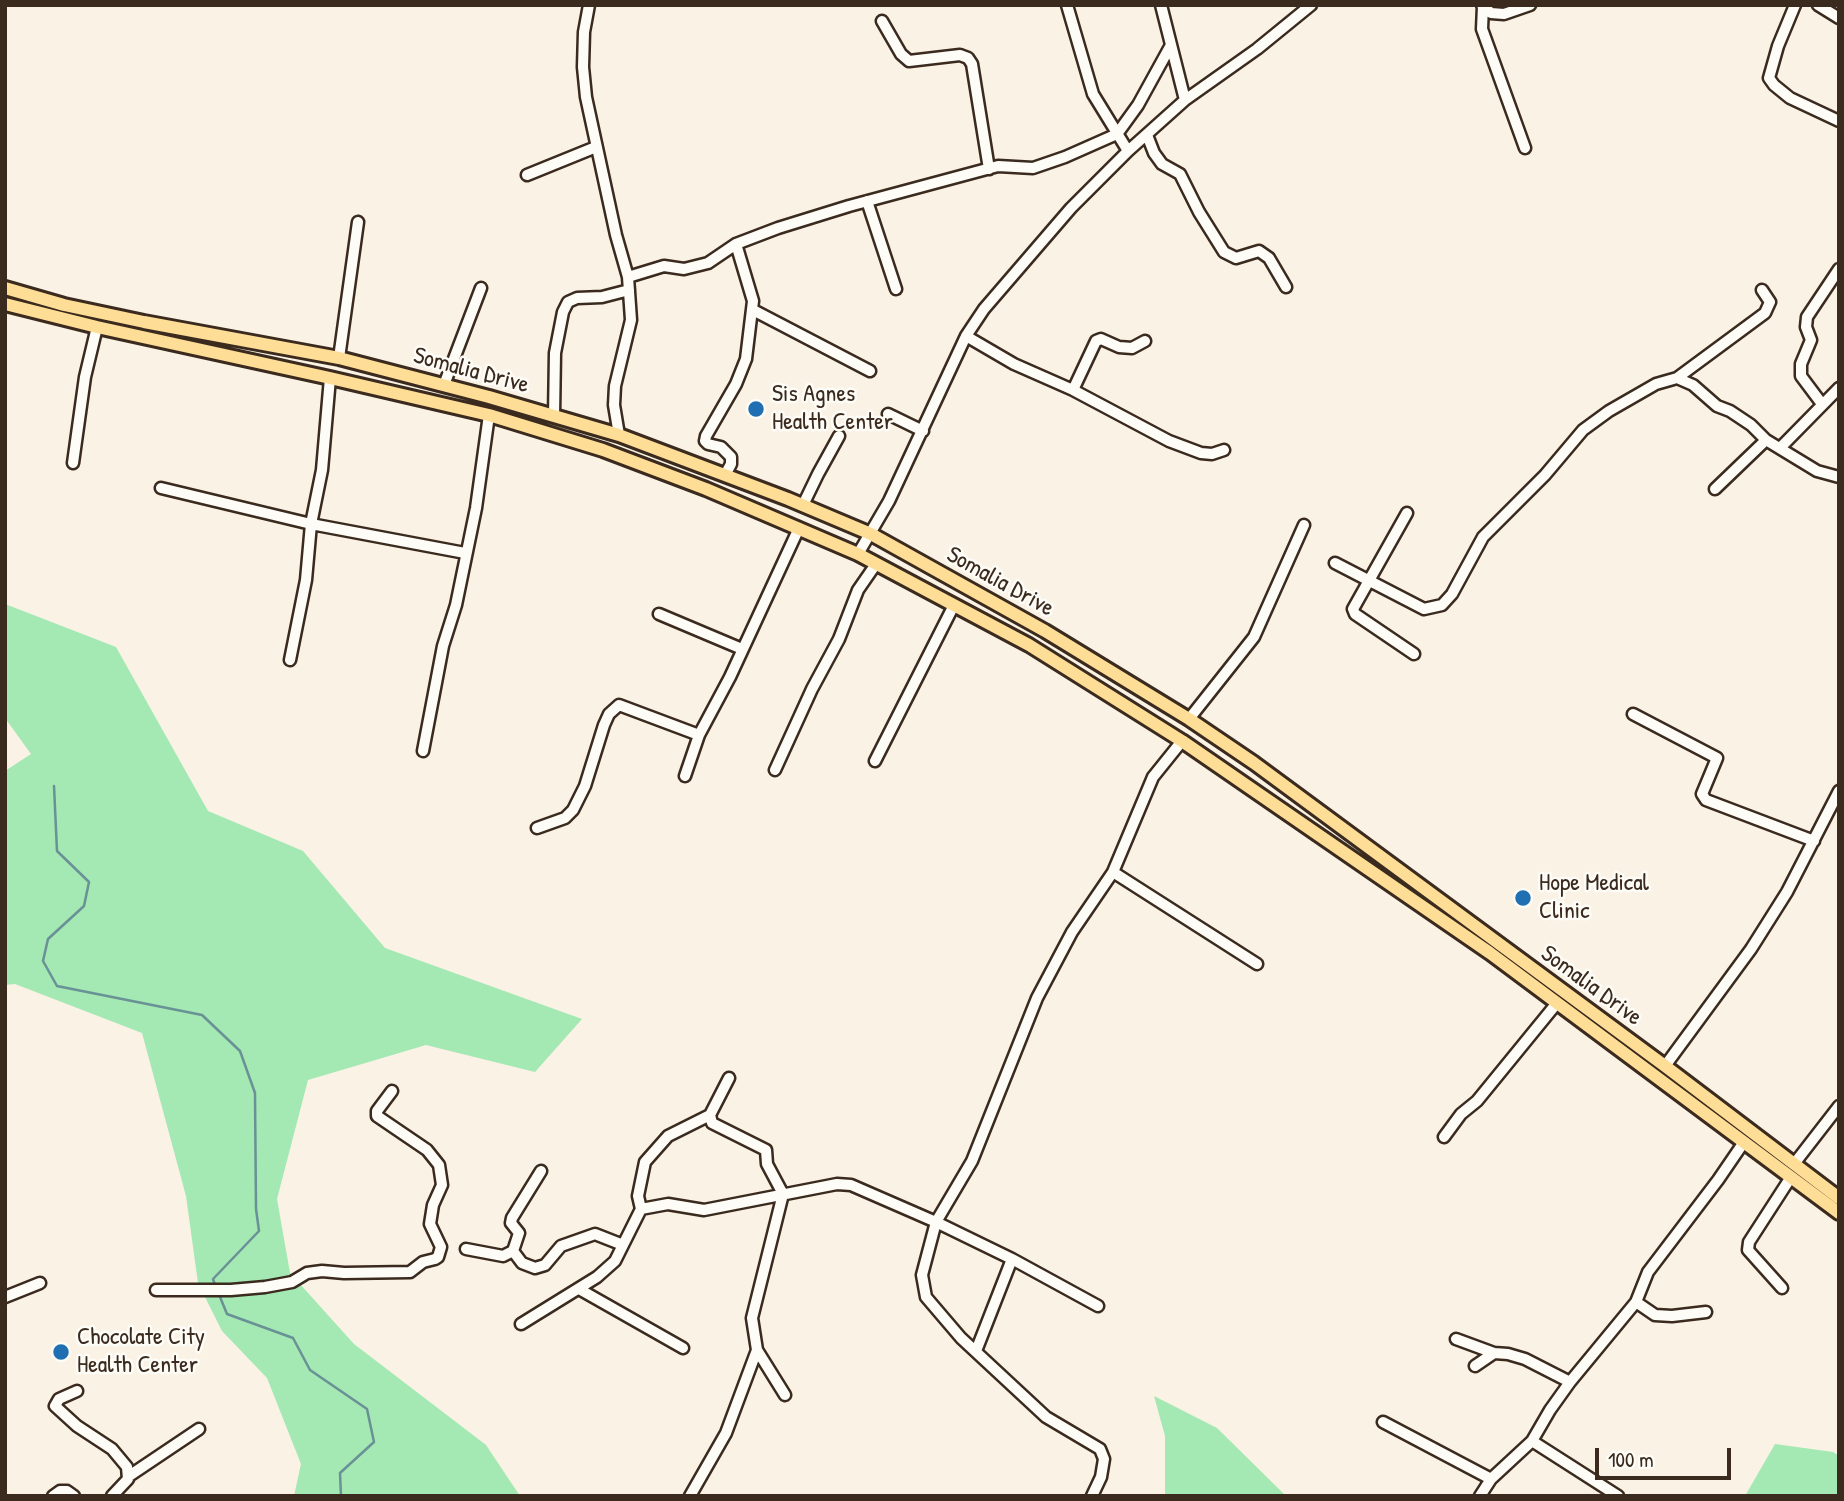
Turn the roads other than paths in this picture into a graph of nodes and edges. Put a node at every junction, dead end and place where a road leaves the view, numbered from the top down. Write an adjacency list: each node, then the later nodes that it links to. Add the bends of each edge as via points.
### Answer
1 (589, 5): 16 (street, via 583,67)
2 (1067, 5): 14 (street, via 1093,94)
3 (1161, 5): 11 (street)
4 (1311, 5): 12 (street)
5 (1530, 5): 8 (street, via 1504,14 1490,13)
6 (1795, 5): 13 (street, via 1769,78 1790,98)
7 (1818, 5): 9 (street)
8 (1483, 6): 17 (street, via 1482,29)
9 (1839, 18)
10 (882, 21): 19 (street, via 909,61 968,58)
11 (1171, 45): 12 (street); 14 (street)
12 (1185, 100): 15 (street)
13 (1839, 121)
14 (1117, 134): 18 (street); 19 (street, via 1044,165)
15 (1147, 135): 18 (street); 26 (street, via 1162,164 1180,174 1224,252 1236,258 1259,251 1269,258)
16 (596, 147): 20 (street); 25 (street)
17 (1525, 148)
18 (1128, 151): 35 (street, via 1021,265)
19 (989, 169): 21 (street)
20 (527, 174)
21 (867, 201): 23 (street); 29 (street)
22 (358, 222): 37 (street)
23 (736, 244): 25 (street, via 708,263 684,269 664,266); 33 (street)
24 (1839, 269): 44 (street, via 1807,317 1811,340 1801,364 1801,376)
25 (628, 277): 30 (street)
26 (1286, 287)
27 (5, 288): 37 (main road, Somalia Drive, via 144,322)
28 (481, 288): 41 (street)
29 (896, 289)
30 (629, 290): 47 (street, via 576,298 562,312 555,353); 49 (street, via 631,320 615,386)
31 (1762, 290): 40 (street, via 1770,302 1765,313)
32 (6, 305): 34 (main road, Somalia Drive)
33 (753, 310): 38 (street); 55 (street, via 746,359 706,436 708,444 721,447 731,457)
34 (97, 327): 39 (main road, Somalia Drive); 54 (street)
35 (966, 336): 43 (street); 48 (street)
36 (1145, 341): 43 (street, via 1132,348 1096,341)
37 (339, 358): 41 (main road, Somalia Drive)
38 (870, 371)
39 (330, 378): 46 (main road, Somalia Drive); 61 (street, via 327,438)
40 (1677, 378): 51 (street, via 1751,425); 69 (street, via 1656,384 1583,430 1483,537 1442,605 1423,609)
41 (444, 385): 47 (main road, Somalia Drive)
42 (1839, 388): 44 (street)
43 (1073, 390): 53 (street, via 1179,445 1201,453)
44 (1822, 404): 52 (street)
45 (888, 414): 48 (street)
46 (489, 415): 63 (main road, Somalia Drive, via 603,450); 65 (street)
47 (554, 416): 49 (main road, Somalia Drive)
48 (923, 431): 64 (street)
49 (619, 435): 55 (main road, Somalia Drive)
50 (839, 436): 59 (street)
51 (1766, 440): 52 (street); 58 (street)
52 (1780, 448): 56 (street, via 1817,471)
53 (1224, 450)
54 (73, 463)
55 (725, 475): 59 (main road, Somalia Drive)
56 (1839, 477)
57 (161, 488): 61 (street)
58 (1715, 489)
59 (803, 505): 64 (main road, Somalia Drive)
60 (1407, 513): 69 (street)
61 (311, 524): 65 (street); 74 (street, via 306,580)
62 (1304, 525): 76 (street, via 1254,637)
63 (799, 528): 66 (main road, Somalia Drive); 72 (street)
64 (872, 534): 66 (street); 76 (main road, Somalia Drive)
65 (466, 553): 79 (street)
66 (858, 554): 68 (main road, Somalia Drive)
67 (1335, 563): 69 (street)
68 (876, 564): 70 (main road, Somalia Drive); 81 (street, via 859,590)
69 (1369, 581): 73 (street, via 1354,606 1355,614)
70 (954, 605): 78 (main road, Somalia Drive, via 1029,645); 80 (street)
71 (659, 614): 72 (street)
72 (741, 649): 77 (street)
73 (1414, 654)
74 (290, 660)
75 (1633, 714): 85 (street, via 1717,758 1702,794 1706,800)
76 (1189, 719): 89 (main road, Somalia Drive)
77 (699, 735): 82 (street); 84 (street, via 619,705 604,725 573,810 565,818)
78 (1182, 741): 86 (street, via 1153,777); 88 (main road, Somalia Drive)
79 (423, 751)
80 (875, 761)
81 (775, 770)
82 (685, 776)
83 (1839, 792): 85 (street)
84 (537, 828)
85 (1814, 841): 89 (street, via 1751,949)
86 (1113, 872): 87 (street); 102 (street, via 1072,932 1037,998 972,1161)
87 (1257, 964)
88 (1558, 1003): 94 (street); 95 (main road, Somalia Drive)
89 (1665, 1066): 97 (main road, Somalia Drive)
90 (729, 1078): 93 (street)
91 (391, 1091): 110 (street, via 377,1116 427,1150 439,1165 442,1185 430,1224 441,1247 439,1256 410,1272 322,1271 265,1287)
92 (1839, 1106): 97 (street)
93 (710, 1115): 98 (street, via 712,1123 766,1150 767,1164); 100 (street, via 668,1136 645,1162 638,1196)
94 (1444, 1137)
95 (1744, 1142): 97 (main road, Somalia Drive); 112 (street, via 1648,1272)
96 (541, 1171): 105 (street, via 512,1218 519,1233)
97 (1793, 1171): 99 (main road, Somalia Drive); 101 (main road, Somalia Drive); 108 (street, via 1748,1250)
98 (783, 1194): 100 (street, via 704,1210 668,1204); 102 (street, via 851,1185); 118 (street, via 752,1318)
99 (1839, 1198)
100 (641, 1209): 103 (street)
101 (1839, 1213)
102 (936, 1222): 106 (street); 119 (street, via 922,1275 926,1297)
103 (623, 1245): 105 (street, via 595,1234 561,1246 545,1265 535,1268 522,1263); 109 (street, via 615,1261)
104 (466, 1249): 105 (street, via 503,1256)
105 (513, 1251)
106 (1012, 1259): 113 (street); 119 (street)
107 (40, 1283): 111 (street)
108 (1782, 1288)
109 (579, 1289): 115 (street); 117 (street)
110 (156, 1290)
111 (5, 1297)
112 (1636, 1302): 114 (street, via 1655,1315); 122 (street)
113 (1098, 1306)
114 (1706, 1312)
115 (521, 1324)
116 (1456, 1339): 120 (street)
117 (683, 1348)
118 (757, 1350): 124 (street); 133 (street, via 726,1433)
119 (976, 1352): 134 (street, via 1046,1417 1100,1449 1104,1460)
120 (1494, 1353): 121 (street); 122 (street, via 1525,1359)
121 (1475, 1366)
122 (1570, 1382): 127 (street)
123 (77, 1391): 128 (street, via 59,1399 55,1406 112,1449)
124 (785, 1395)
125 (1383, 1422): 129 (street)
126 (199, 1429): 128 (street)
127 (1532, 1441): 129 (street); 136 (street)
128 (129, 1476): 132 (street)
129 (1492, 1479): 135 (street)
130 (53, 1496): 131 (street, via 60,1491)
131 (74, 1496)
132 (112, 1496)
133 (690, 1496)
134 (1092, 1496)
135 (1480, 1496)
136 (1618, 1496)

